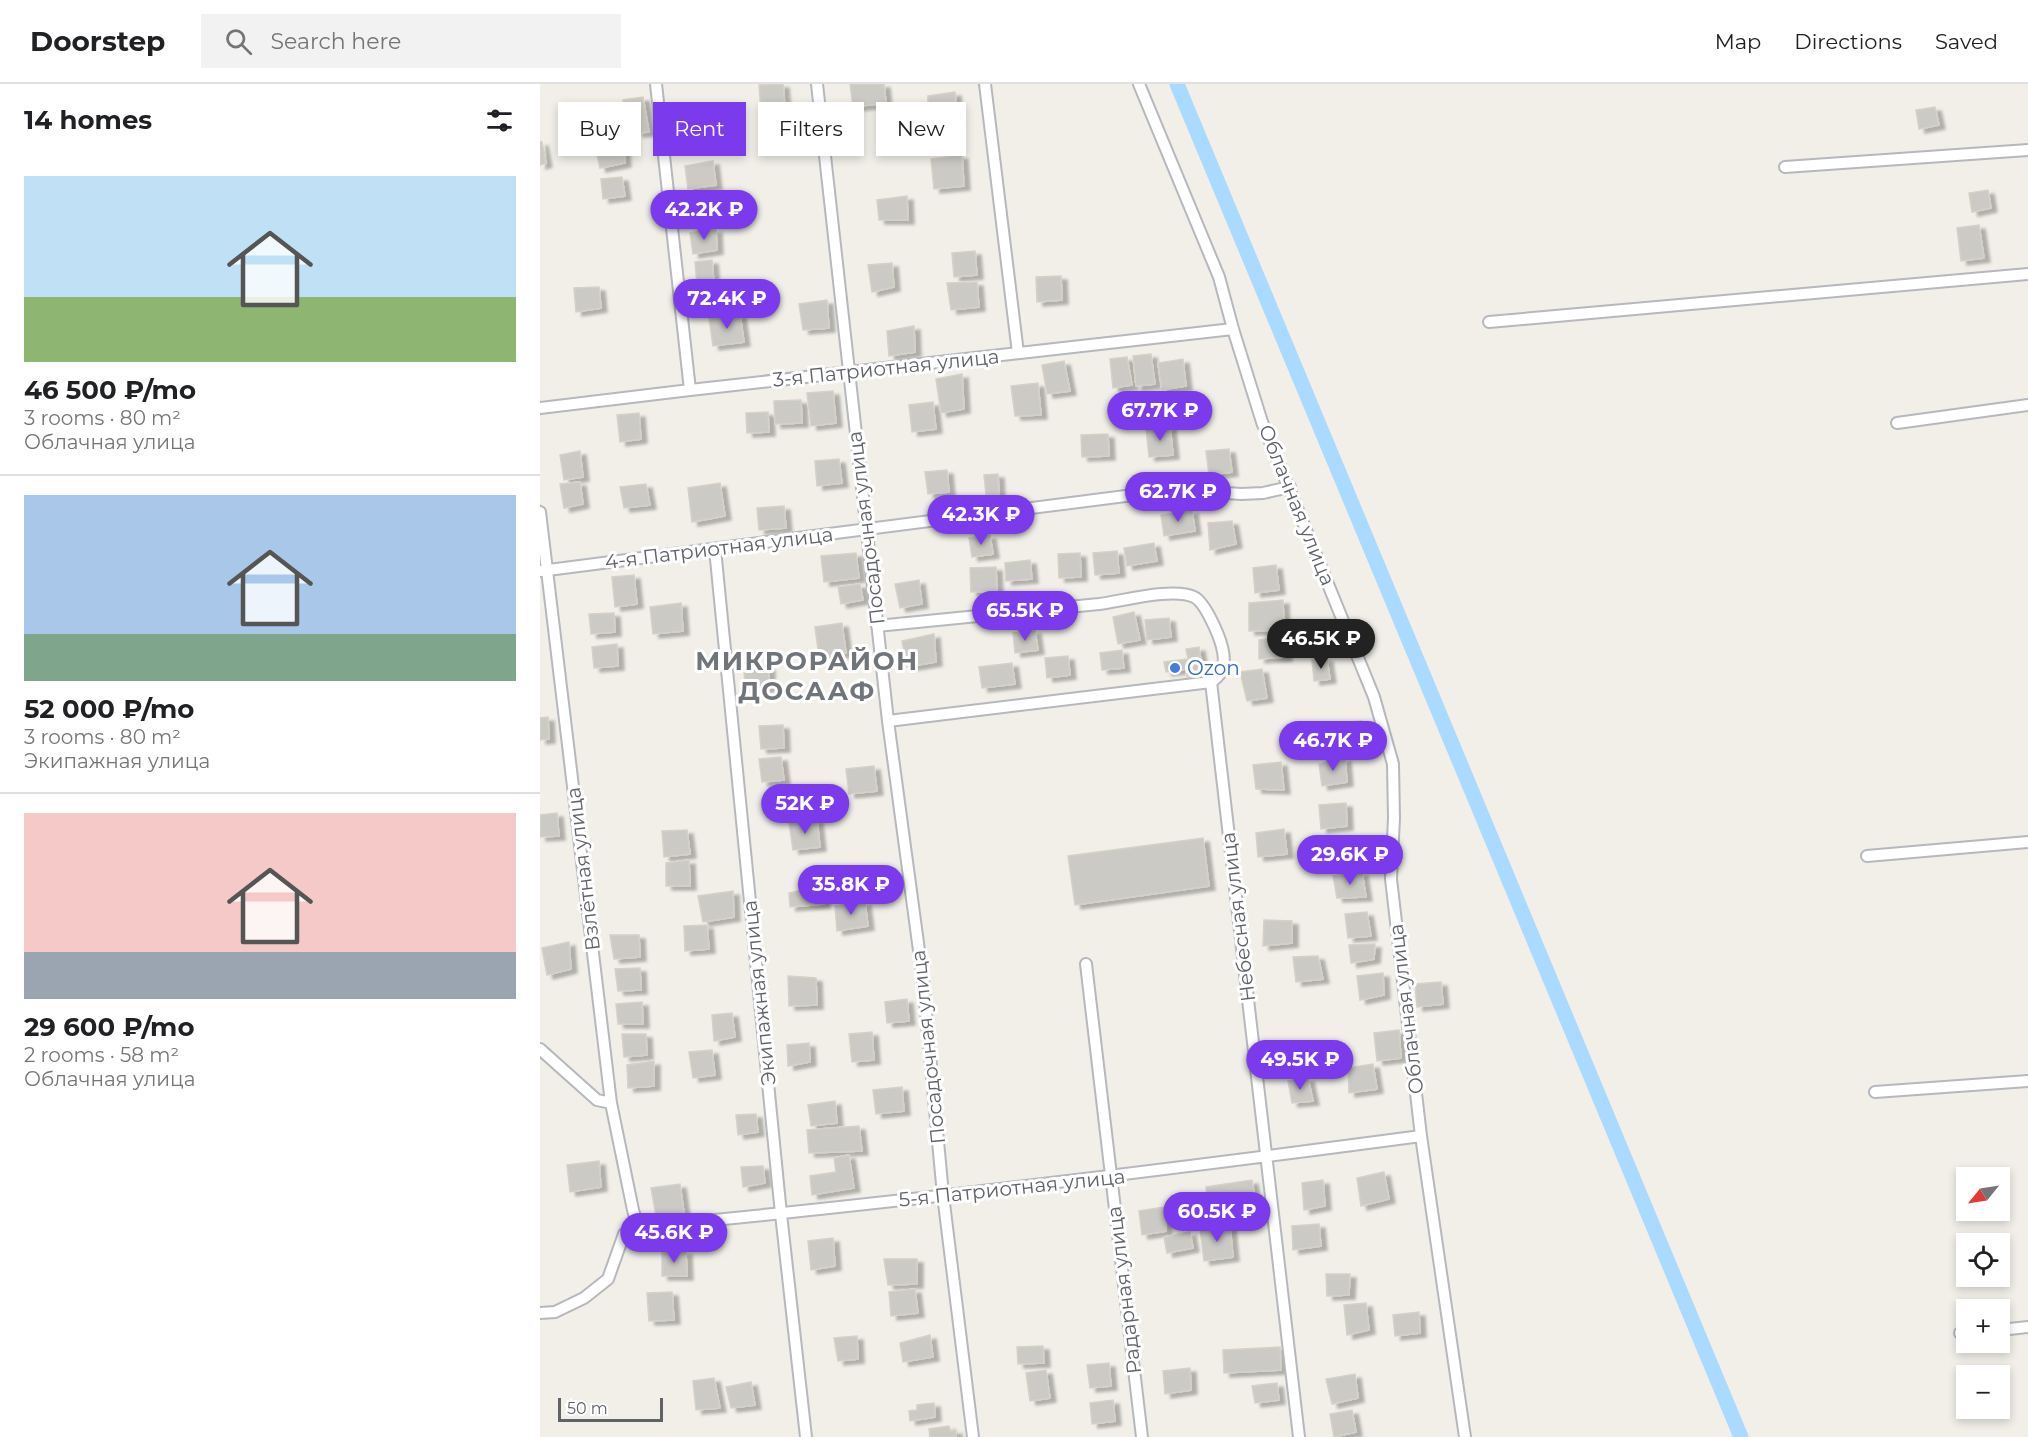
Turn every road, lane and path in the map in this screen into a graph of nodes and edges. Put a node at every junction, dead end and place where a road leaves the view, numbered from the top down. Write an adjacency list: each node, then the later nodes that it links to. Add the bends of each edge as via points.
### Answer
1 (656, 84): 12 (street)
2 (816, 84): 11 (street, Посадочная улица)
3 (985, 84): 10 (street)
4 (1139, 84): 9 (street, Облачная улица, via 1219,277)
5 (2028, 150): 6 (street)
6 (1785, 167)
7 (2028, 274): 8 (street)
8 (1489, 322)
9 (1233, 329): 10 (street, 3-я Патриотная улица); 16 (street, Облачная улица, via 1262,422)
10 (1018, 353): 11 (street, 3-я Патриотная улица)
11 (848, 372): 12 (street, 3-я Патриотная улица); 18 (street, Посадочная улица)
12 (690, 390): 14 (street, 3-я Патриотная улица)
13 (2028, 405): 15 (street)
14 (540, 408)
15 (1897, 423)
16 (1290, 487): 18 (street, 4-я Патриотная улица, via 1241,494 1184,490); 31 (street, Облачная улица, via 1374,697 1393,765 1391,879)
17 (540, 512): 20 (street, Взлётная улица)
18 (866, 530): 19 (street, 4-я Патриотная улица); 21 (street, Посадочная улица)
19 (715, 549): 20 (street, 4-я Патриотная улица); 35 (street, Экипажная улица)
20 (543, 570): 30 (street, Взлётная улица)
21 (877, 626): 22 (street, via 1176,593 1195,597 1205,607 1222,648 1224,668 1220,677); 23 (street, Посадочная улица)
22 (1211, 682): 23 (street); 32 (street, Небесная улица)
23 (888, 721): 34 (street, Посадочная улица, via 923,980)
24 (2028, 842): 25 (street)
25 (1867, 856)
26 (1086, 964): 33 (street, Радарная улица)
27 (540, 1048): 30 (street, via 597,1100)
28 (2028, 1081): 29 (street)
29 (1875, 1092)
30 (611, 1103): 36 (street, Взлётная улица)
31 (1421, 1136): 32 (street, 5-я Патриотная улица); 44 (street, Облачная улица)
32 (1266, 1157): 33 (street, 5-я Патриотная улица); 43 (street, Небесная улица)
33 (1111, 1177): 34 (street, 5-я Патриотная улица); 42 (street, Радарная улица)
34 (943, 1195): 35 (street, 5-я Патриотная улица); 41 (street, Посадочная улица)
35 (781, 1214): 36 (street, 5-я Патриотная улица, via 651,1226); 40 (street, Экипажная улица)
36 (638, 1223): 37 (street, via 624,1234 608,1278 584,1298)
37 (540, 1313)
38 (2028, 1328): 39 (street)
39 (2010, 1329)
40 (807, 1437)
41 (974, 1437)
42 (1142, 1437)
43 (1299, 1437)
44 (1465, 1437)

